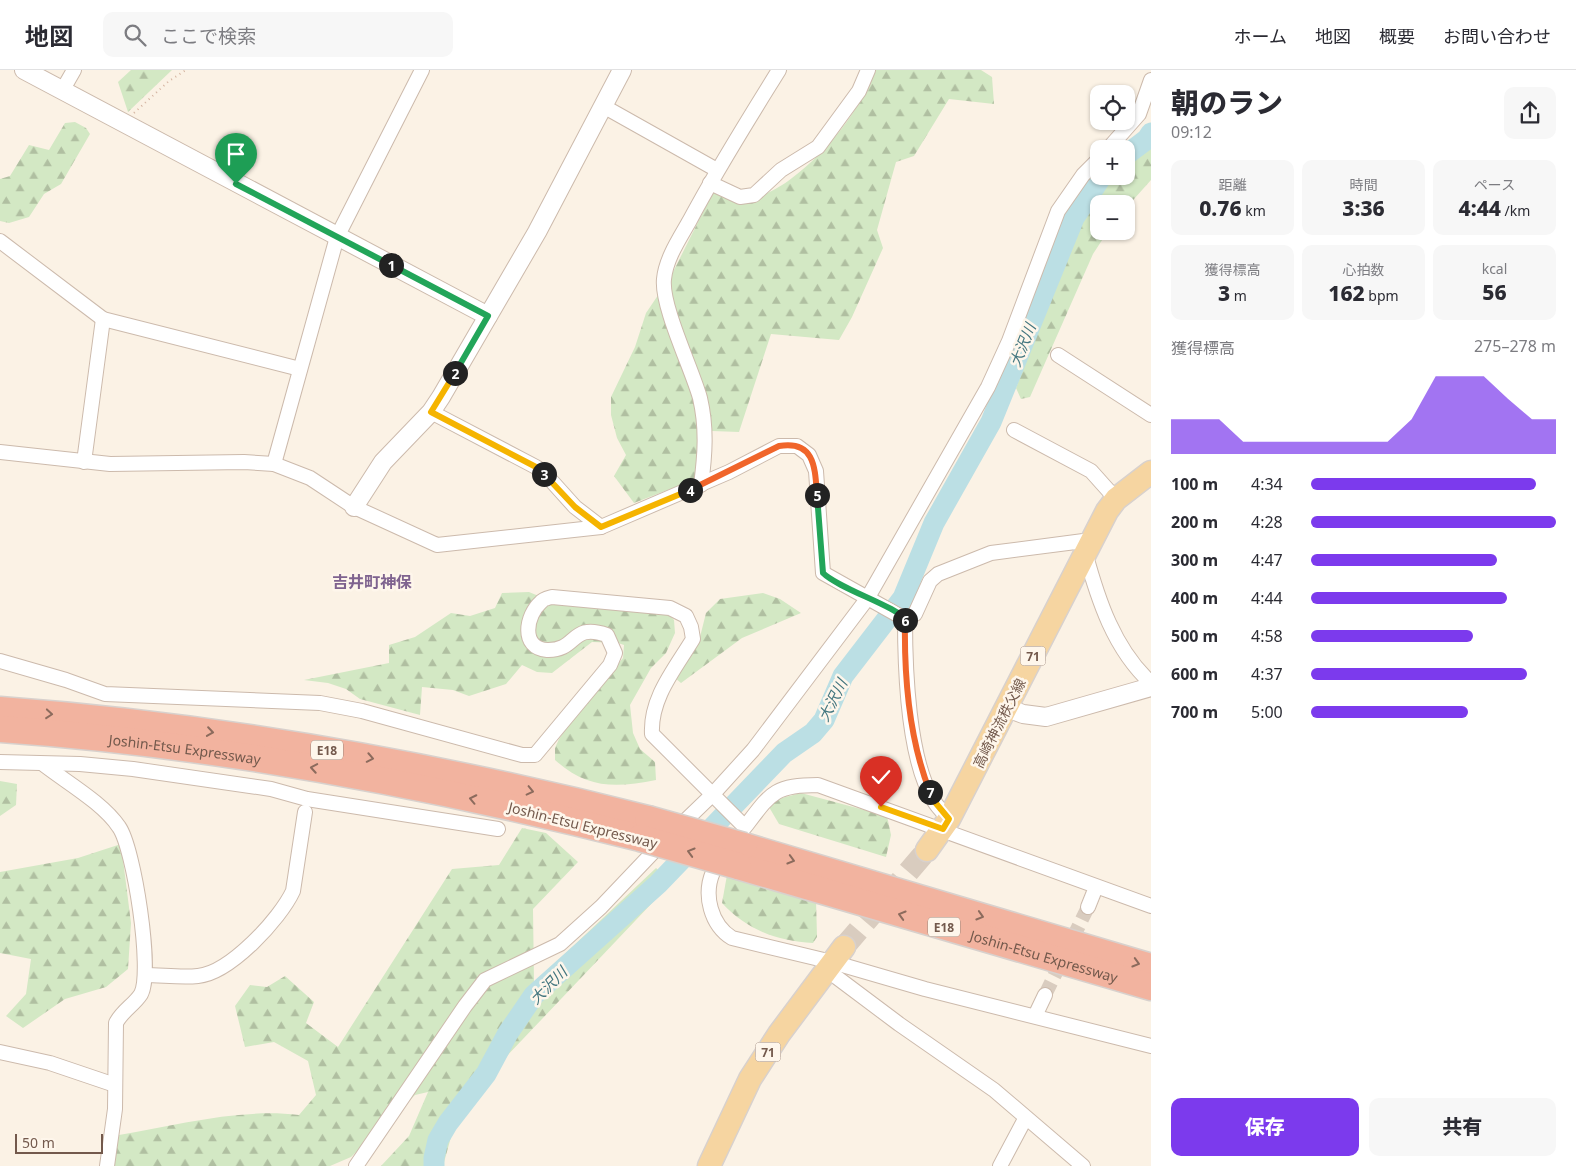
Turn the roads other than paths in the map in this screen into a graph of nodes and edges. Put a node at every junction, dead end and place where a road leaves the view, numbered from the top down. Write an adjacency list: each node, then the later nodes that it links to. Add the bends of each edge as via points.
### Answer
1 (24, 70): 8 (street)
2 (74, 70): 8 (street)
3 (422, 70): 14 (street)
4 (622, 70): 9 (street)
5 (779, 70): 12 (street)
6 (868, 70): 13 (street, via 859,92 818,147 781,170 754,195 740,197)
7 (1151, 80): 10 (street, via 1139,114)
8 (62, 91): 14 (street)
9 (603, 106): 12 (street); 16 (street, via 537,232)
10 (1116, 140)
11 (1090, 167): 32 (street, via 1058,211 1009,341 988,387)
12 (717, 170): 13 (street)
13 (710, 183): 27 (street, via 670,258 664,279 665,298 700,398 706,445)
14 (337, 237): 16 (street); 19 (street)
15 (0, 241): 17 (street)
16 (488, 316): 20 (street)
17 (103, 320): 19 (street); 24 (street)
18 (1058, 355): 21 (street)
19 (300, 369): 25 (street)
20 (431, 412): 29 (street, via 383,462); 30 (street, via 536,467 575,507)
21 (1151, 415)
22 (1014, 430): 28 (street, via 1091,471)
23 (0, 452): 24 (street)
24 (84, 462): 25 (street)
25 (274, 464): 29 (street, via 310,478)
26 (1151, 472): 28 (main road, 高崎神流秩父線 / 71)
27 (701, 485): 30 (street); 32 (street, via 779,446 803,448 816,471 821,569 827,577)
28 (1116, 499): 31 (main road, 高崎神流秩父線 / 71)
29 (354, 507): 30 (street, via 437,544)
30 (601, 527)
31 (1088, 546): 33 (street, via 991,553 938,574 930,581 915,614); 35 (street, via 1102,609 1137,670); 37 (main road, 高崎神流秩父線 / 71)
32 (867, 599): 33 (street); 42 (street, via 753,750)
33 (905, 619): 44 (street, via 914,746)
34 (0, 661): 42 (street, via 105,694 320,703 362,711 522,755 535,755 610,665 615,653 607,635 594,631 584,631 560,649 544,650 531,642 526,632 541,601 552,597 670,608 686,616 692,639 655,702 651,717 652,734)
35 (1151, 683)
36 (1151, 687): 37 (street, via 1046,716 1023,714)
37 (1007, 708): 44 (main road, 高崎神流秩父線 / 71)
38 (0, 710): 46 (highway, Joshin-Etsu Expressway / E18, one-way to 46, via 171,726 311,747 458,775)
39 (0, 729): 46 (highway, Joshin-Etsu Expressway / E18, one-way to 39, via 307,766 168,746)
40 (0, 762): 41 (street)
41 (43, 764): 45 (street, via 133,769); 55 (street, via 103,810 119,826 127,841 136,880)
42 (713, 794): 44 (street, via 745,827 772,793 794,785 818,785); 64 (street, via 560,944 485,980)
43 (305, 812): 55 (street, via 293,891 257,939 221,968 199,976)
44 (946, 824): 47 (main road, 高崎神流秩父線 / 71); 50 (street)
45 (498, 829)
46 (644, 829): 48 (highway, Joshin-Etsu Expressway / E18, bridge)
47 (927, 850)
48 (741, 856): 54 (highway, Joshin-Etsu Expressway / E18, one-way to 54); 56 (highway, Joshin-Etsu Expressway / E18, one-way to 48)
49 (713, 872): 53 (street, via 709,884 710,905 723,933 732,938)
50 (1096, 887): 51 (street); 52 (street)
51 (1151, 906)
52 (1088, 907)
53 (834, 960): 58 (street, via 925,989); 62 (street, via 900,1024 994,1090); 65 (main road, 71, via 750,1079)
54 (1151, 967)
55 (145, 975): 61 (street, via 140,994 116,1022)
56 (1151, 987)
57 (1045, 994): 58 (street)
58 (1035, 1016): 59 (street)
59 (1151, 1046)
60 (0, 1052): 61 (street, via 50,1063)
61 (115, 1085): 63 (street)
62 (1025, 1119): 66 (street); 67 (street)
63 (107, 1166)
64 (356, 1166)
65 (709, 1166)
66 (1000, 1166)
67 (1083, 1166)

